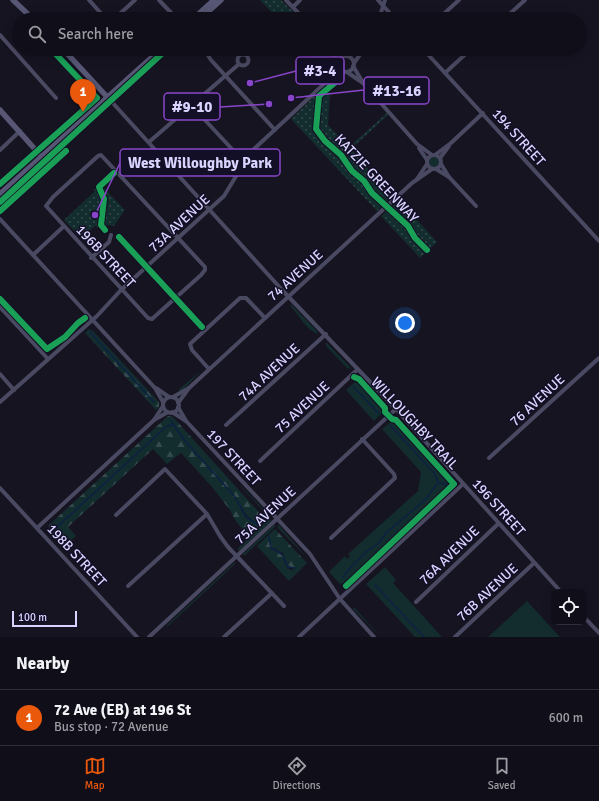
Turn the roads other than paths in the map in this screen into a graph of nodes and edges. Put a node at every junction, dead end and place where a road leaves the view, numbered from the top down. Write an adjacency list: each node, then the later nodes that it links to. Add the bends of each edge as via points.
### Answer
1 (13, 0): 15 (main road)
2 (89, 0): 16 (street)
3 (135, 0): 17 (street)
4 (159, 0): 18 (street)
5 (214, 0): 19 (main road)
6 (221, 0): 20 (main road)
7 (286, 0): 14 (street)
8 (300, 0): 14 (street)
9 (378, 0): 13 (street)
10 (385, 0): 13 (street)
11 (459, 0): 24 (street)
12 (525, 0): 25 (street)
13 (383, 6): 22 (street); 23 (street)
14 (293, 7): 21 (street)
15 (26, 12)
16 (100, 12)
17 (122, 12)
18 (170, 12)
19 (201, 12)
20 (208, 12)
21 (298, 12)
22 (381, 12)
23 (389, 12)
24 (446, 12)
25 (512, 12)
26 (0, 36): 27 (street)
27 (12, 49)
28 (18, 56): 46 (street)
29 (69, 56): 47 (main road)
30 (153, 56): 47 (main road)
31 (210, 56): 43 (street)
32 (334, 56): 39 (street)
33 (346, 56): 39 (street, via 340,58); 40 (street, via 351,58)
34 (359, 56): 40 (street)
35 (429, 56): 42 (street, 194 STREET)
36 (463, 56): 42 (street)
37 (158, 57): 47 (main road)
38 (239, 64): 43 (street)
39 (338, 64): 41 (street); 45 (street)
40 (354, 65): 41 (street, via 351,70); 44 (street)
41 (345, 72): 44 (street); 45 (street, via 336,74)
42 (445, 73): 50 (street, 194 STREET)
43 (225, 75): 48 (street); 51 (street)
44 (363, 83): 55 (street)
45 (324, 84): 51 (street, 73A AVENUE)
46 (56, 98)
47 (109, 99): 53 (street); 58 (main road); 67 (main road)
48 (191, 104): 53 (street); 60 (street)
49 (0, 110): 52 (main road)
50 (483, 113): 54 (street); 77 (street, 194 STREET)
51 (275, 130): 60 (street, 73A AVENUE)
52 (20, 132): 56 (street); 58 (main road)
53 (149, 142): 72 (street)
54 (451, 143): 57 (street); 59 (street)
55 (417, 144): 57 (street); 61 (street)
56 (0, 150)
57 (433, 155): 59 (street); 61 (street, 74 AVENUE)
58 (42, 156): 66 (main road); 67 (main road)
59 (440, 158): 62 (street)
60 (244, 162): 72 (street, 73A AVENUE, via 230,188)
61 (427, 162): 63 (street); 65 (street, 74 AVENUE)
62 (441, 164): 63 (street, 74 AVENUE); 64 (street)
63 (434, 169): 64 (street); 65 (street, 74 AVENUE)
64 (449, 177): 71 (street)
65 (417, 179): 81 (street, 74 AVENUE)
66 (14, 181): 68 (main road); 69 (main road)
67 (14, 189): 70 (main road)
68 (0, 194)
69 (0, 197)
70 (0, 202)
71 (476, 206)
72 (210, 209): 76 (street, 73A AVENUE); 81 (street, 196 STREET)
73 (0, 219): 78 (street)
74 (63, 227): 76 (street, 196B STREET, via 46,206 101,155); 78 (street); 79 (street, 196B STREET)
75 (111, 235): 79 (street, via 109,242)
76 (179, 238): 80 (street, 73A AVENUE); 80 (street, 196B STREET, via 205,269 176,298 150,319)
77 (599, 241)
78 (33, 255): 84 (street)
79 (91, 258): 80 (street, 196B STREET)
80 (121, 290): 84 (street, 73A AVENUE)
81 (289, 296): 83 (street, 74 AVENUE); 85 (street, 196 STREET)
82 (0, 307): 87 (street)
83 (265, 318): 88 (street, 74 AVENUE); 88 (street, via 246,298 240,298 190,344 192,350)
84 (93, 319): 87 (street, 73A AVENUE); 91 (street)
85 (326, 334): 89 (street, 196 STREET); 102 (street, 74A AVENUE)
86 (599, 358): 104 (street, 76 AVENUE)
87 (48, 359): 93 (street, 73A AVENUE)
88 (209, 369): 92 (street, 74 AVENUE)
89 (358, 369): 98 (street, 196 STREET); 105 (street, 75 AVENUE)
90 (0, 374): 93 (street)
91 (155, 388): 94 (street); 96 (street)
92 (189, 388): 94 (street, 74 AVENUE); 97 (street, 74 AVENUE)
93 (14, 390): 95 (street, 73A AVENUE)
94 (171, 397): 96 (street, 74 AVENUE); 97 (street, 197 STREET)
95 (0, 402)
96 (163, 404): 99 (street, 197 STREET); 100 (street)
97 (178, 405): 99 (street, 74 AVENUE); 101 (street, 197 STREET)
98 (396, 409): 103 (street, 75A AVENUE); 106 (street, 196 STREET)
99 (170, 412): 100 (street); 101 (street, 197 STREET)
100 (154, 420): 112 (street)
101 (186, 421): 110 (street, 197 STREET)
102 (226, 425)
103 (362, 439): 110 (street, 75A AVENUE); 113 (street, via 395,476)
104 (489, 458)
105 (260, 461)
106 (463, 484): 111 (street, 196 STREET); 119 (street)
107 (0, 488): 112 (street, 198B STREET)
108 (207, 514): 109 (street, via 165,470); 114 (street, via 220,536); 116 (street)
109 (116, 515)
110 (276, 519): 114 (street, 75A AVENUE); 119 (street, 197 STREET, via 314,560)
111 (498, 524): 115 (street, 196 STREET); 120 (street, 76A AVENUE)
112 (36, 528): 124 (street, 198B STREET)
113 (331, 538)
114 (237, 556): 118 (street); 125 (street, 75A AVENUE)
115 (534, 563): 117 (street, 196 STREET); 129 (street, 76B AVENUE)
116 (128, 586)
117 (558, 589)
118 (272, 593): 121 (street); 126 (street)
119 (340, 599): 127 (street); 128 (street, 197 STREET)
120 (416, 602)
121 (284, 606)
122 (587, 620): 123 (street)
123 (599, 633)
124 (137, 637)
125 (149, 637)
126 (224, 637)
127 (299, 637)
128 (374, 637)
129 (455, 637)

